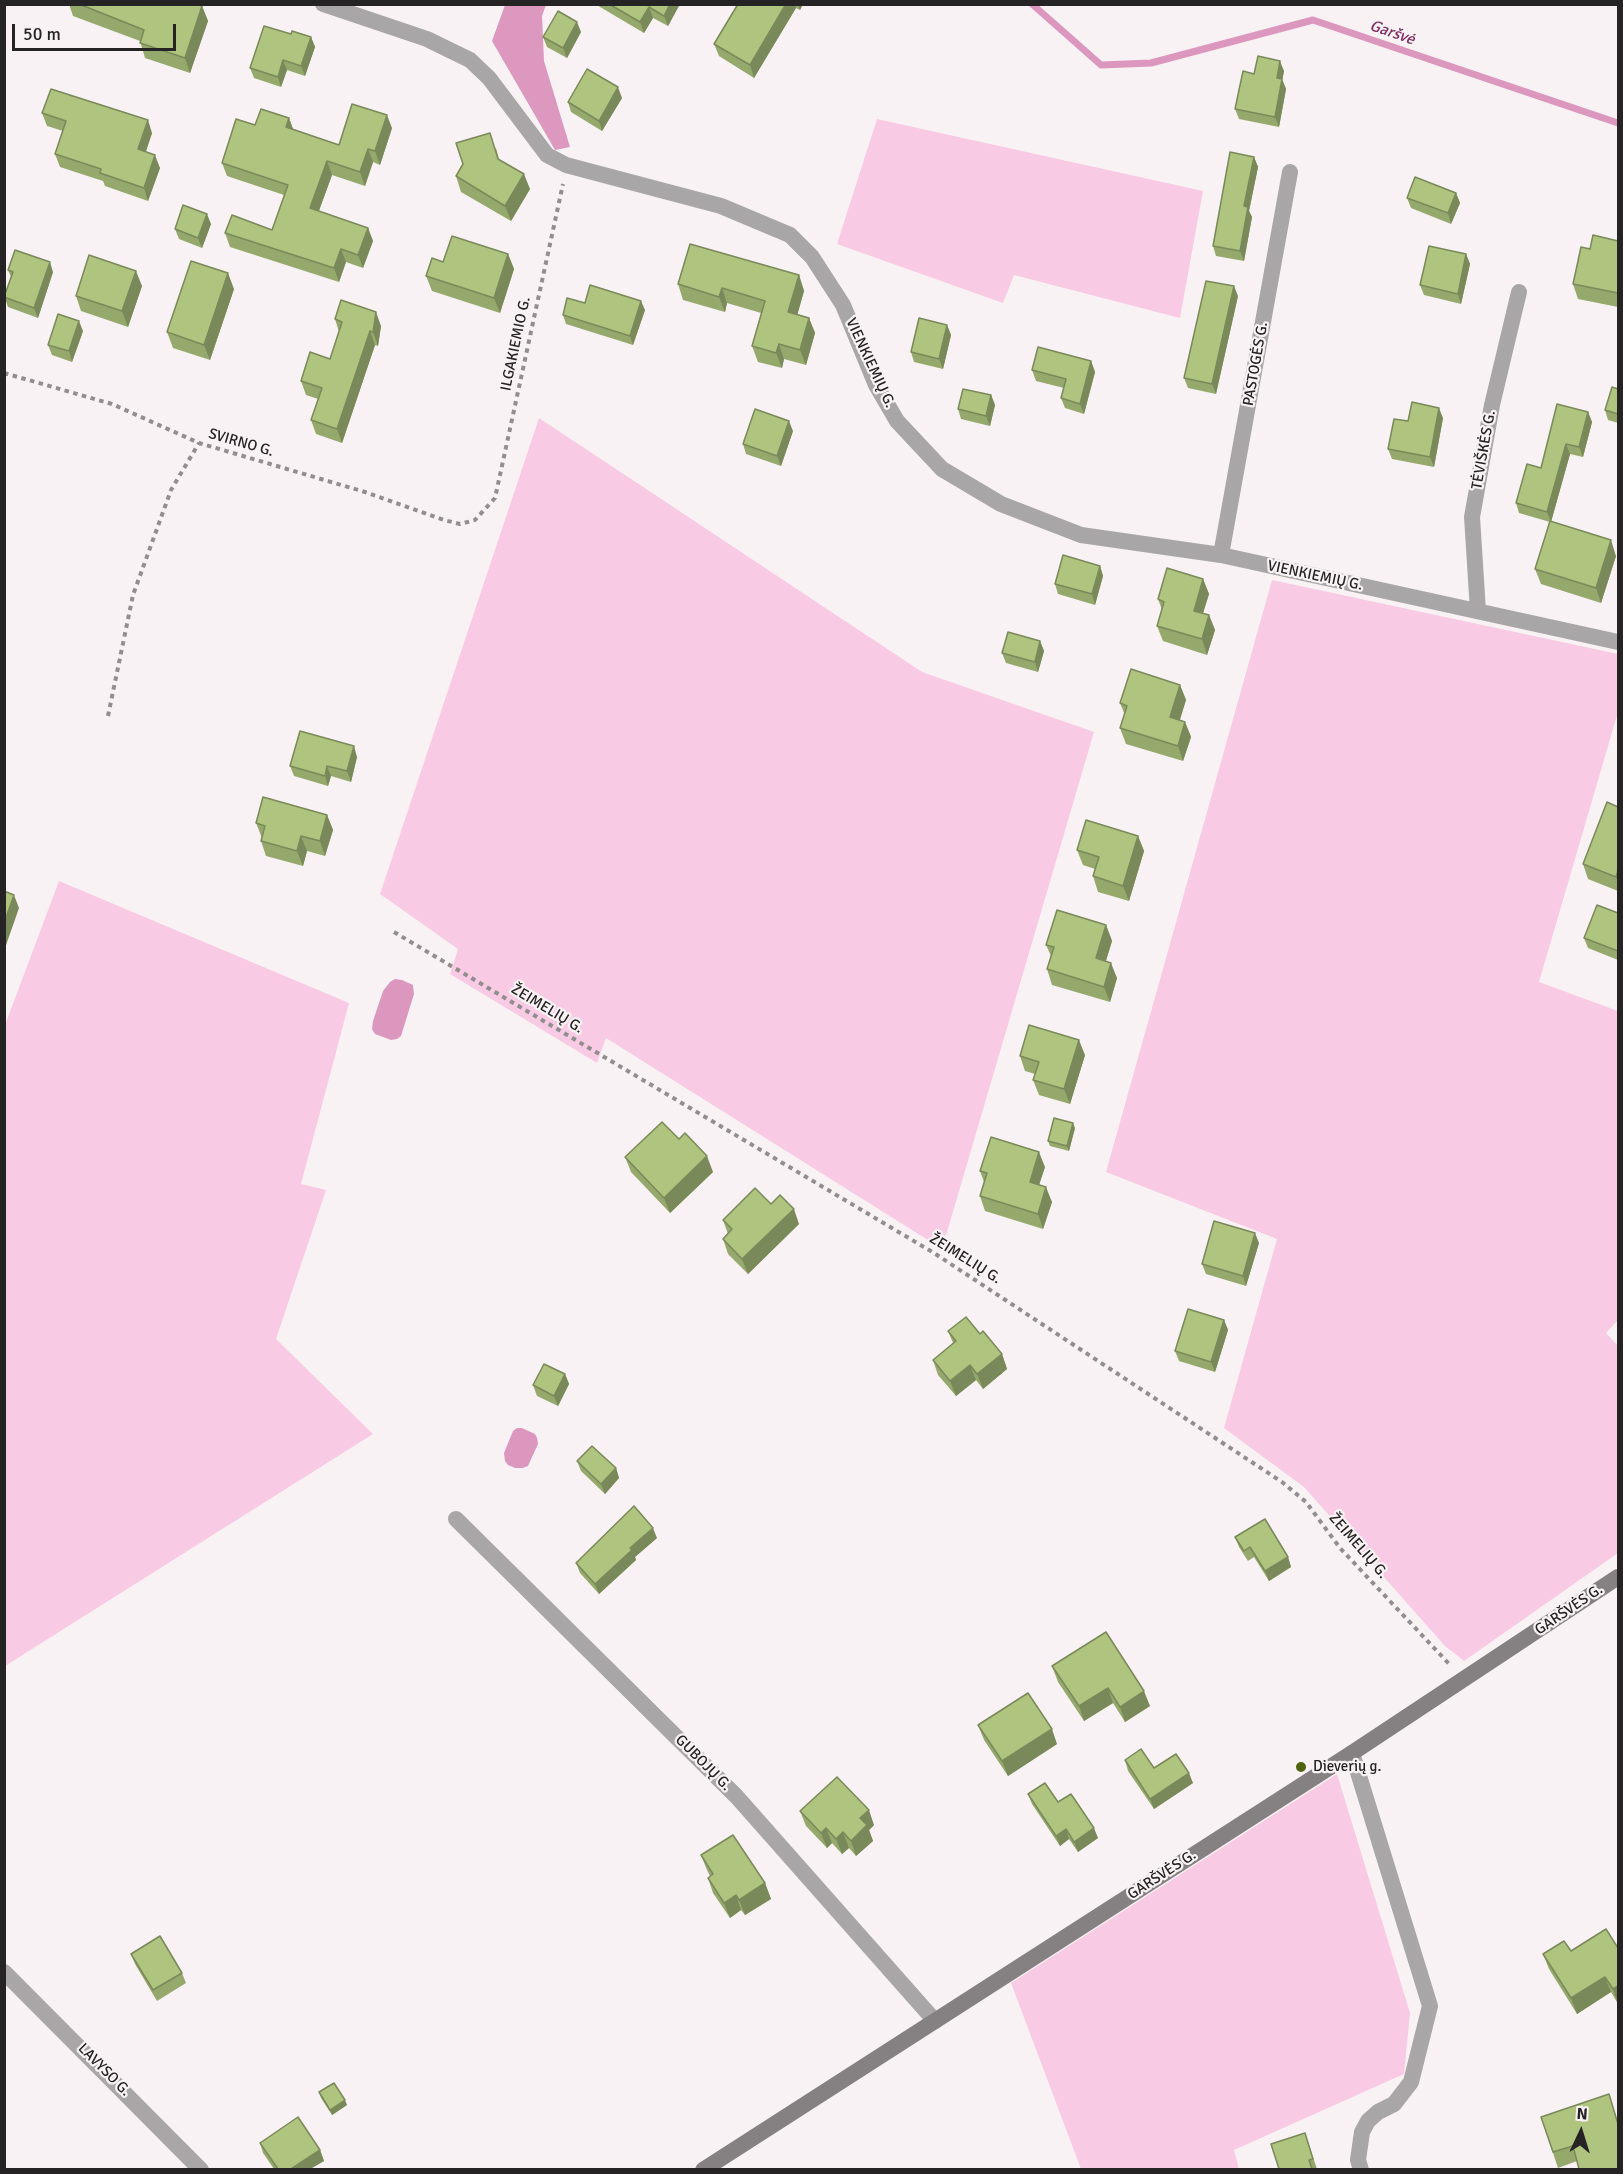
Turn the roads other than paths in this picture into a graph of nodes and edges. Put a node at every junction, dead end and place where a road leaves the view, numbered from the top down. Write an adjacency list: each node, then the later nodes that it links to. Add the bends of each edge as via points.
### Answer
1 (322, 4): 4 (street, VIENKIEMIŲ G., via 427,39 470,60 489,78 547,155 566,165 721,206 790,235 812,257 843,305 876,385 897,421 942,469 1001,504 1081,535)
2 (1290, 172): 4 (street, PASTOGĖS G.)
3 (1519, 292): 5 (street, TĖVIŠKĖS G., via 1492,405 1472,517)
4 (1221, 555): 5 (street, VIENKIEMIŲ G.)
5 (1478, 611): 6 (street, VIENKIEMIŲ G.)
6 (1618, 642)
7 (456, 1519): 11 (street, GUBOJŲ G., via 737,1797)
8 (1618, 1577): 9 (main road, GARŠVĖS G.)
9 (1352, 1753): 11 (main road, GARŠVĖS G.); 14 (street, via 1430,2006 1411,2082 1394,2104 1368,2121 1362,2132)
10 (4, 1972): 12 (street, LAVYSO G.)
11 (935, 2021): 13 (main road, GARŠVĖS G.)
12 (201, 2169)
13 (703, 2169)
14 (1360, 2169)

